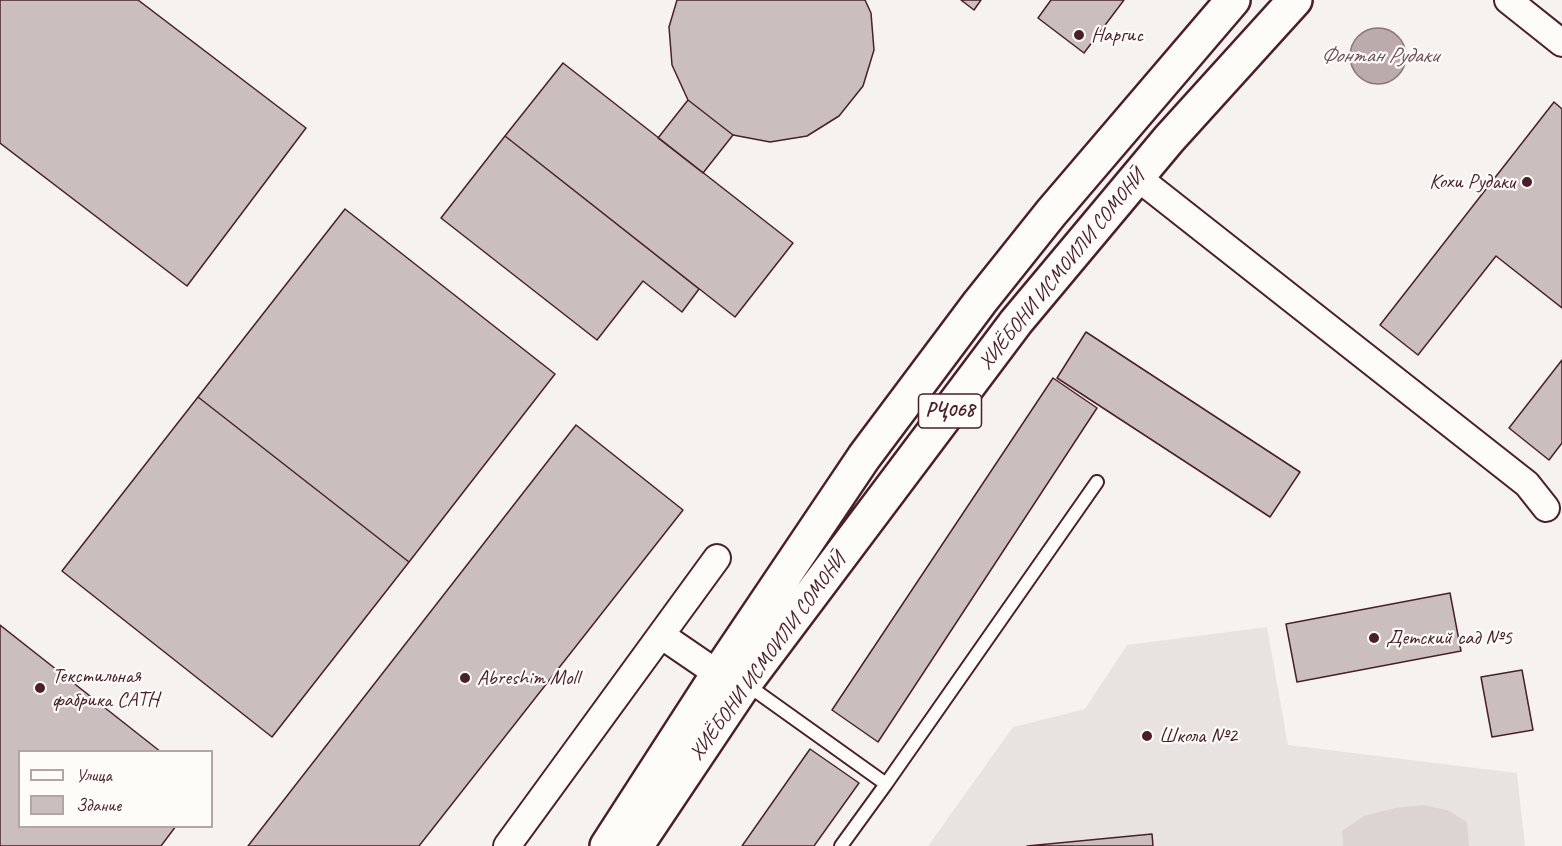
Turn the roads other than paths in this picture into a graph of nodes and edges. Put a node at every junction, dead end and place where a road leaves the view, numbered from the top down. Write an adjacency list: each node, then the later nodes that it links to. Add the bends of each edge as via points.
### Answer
1 (1233, 0): 10 (highway, ХИЁБОНИ ИСМОИЛИ СОМОНӢ / РҶ068, via 1051,213 864,457)
2 (1295, 0): 5 (highway, ХИЁБОНИ ИСМОИЛИ СОМОНӢ / РҶ068)
3 (1508, 0): 4 (street)
4 (1562, 44)
5 (1137, 177): 7 (street, via 1527,484); 10 (highway, ХИЁБОНИ ИСМОИЛИ СОМОНӢ / РҶ068, via 1016,322)
6 (1097, 482): 11 (lane)
7 (1546, 508)
8 (717, 558): 9 (street)
9 (661, 635): 10 (street); 12 (street)
10 (732, 679): 11 (lane); 13 (highway, ХИЁБОНИ ИСМОИЛИ СОМОНӢ / РҶ068); 14 (highway, ХИЁБОНИ ИСМОИЛИ СОМОНӢ / РҶ068)
11 (886, 784): 15 (lane)
12 (512, 844)
13 (607, 846)
14 (636, 846)
15 (842, 846)

